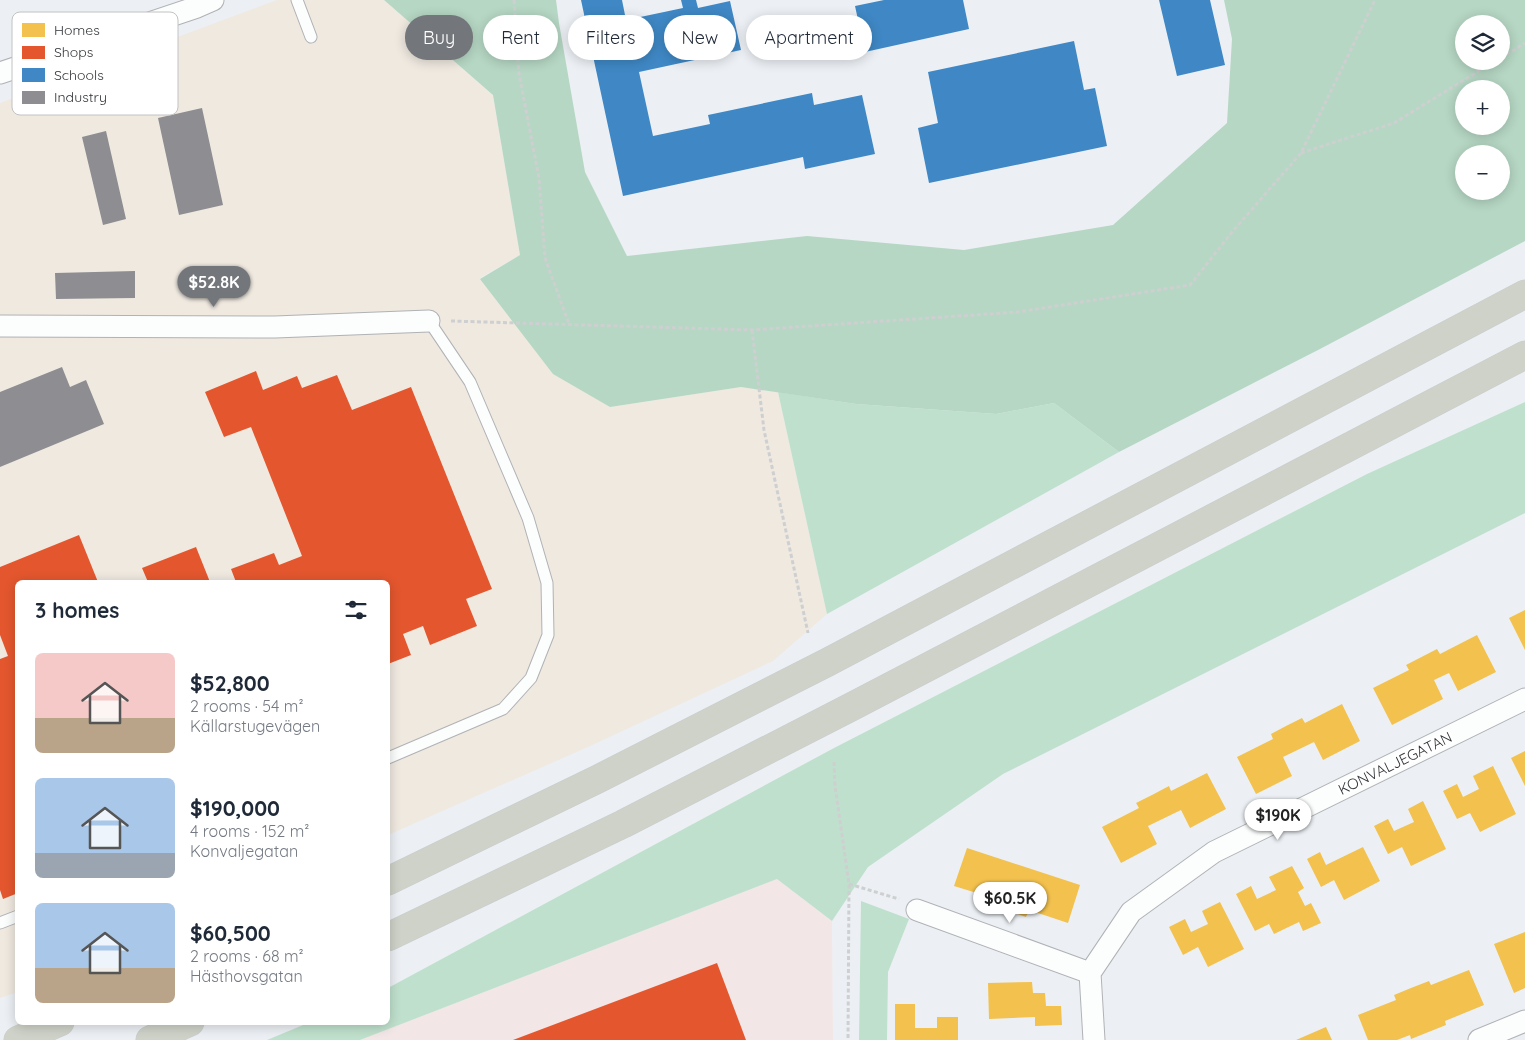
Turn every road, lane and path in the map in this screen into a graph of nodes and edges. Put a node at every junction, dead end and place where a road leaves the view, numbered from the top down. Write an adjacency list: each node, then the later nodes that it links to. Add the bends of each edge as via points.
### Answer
1 (213, 0): 5 (street)
2 (297, 0): 6 (lane)
3 (514, 0): 15 (path, via 519,74 539,178 546,258)
4 (1375, 0): 12 (path)
5 (178, 13)
6 (311, 37)
7 (1525, 43): 8 (path)
8 (1510, 52)
9 (12, 69): 11 (street)
10 (1480, 70): 12 (path, via 1394,123)
11 (0, 73)
12 (1301, 153): 17 (path, via 1190,285 1018,312)
13 (1525, 294): 23 (highway, via 828,662)
14 (429, 321): 15 (path); 16 (street, via 276,327); 21 (lane, via 470,382 528,518 548,583 548,635 531,678 503,709)
15 (569, 324): 17 (path)
16 (0, 326)
17 (752, 330): 19 (path, via 764,430)
18 (1525, 355): 28 (highway, via 854,706 623,824)
19 (808, 633)
20 (1525, 699): 29 (street, KONVALJEGATAN, via 1214,852 1131,912)
21 (390, 757)
22 (834, 762): 24 (path)
23 (390, 880)
24 (849, 884): 25 (path, via 916,904); 35 (path)
25 (917, 910): 29 (street)
26 (15, 917): 27 (lane)
27 (0, 923)
28 (390, 936)
29 (1090, 973): 36 (street)
30 (1525, 1021): 37 (street)
31 (53, 1025): 33 (highway)
32 (183, 1025): 34 (highway)
33 (18, 1040)
34 (150, 1040)
35 (848, 1040)
36 (1094, 1040)
37 (1479, 1040)

